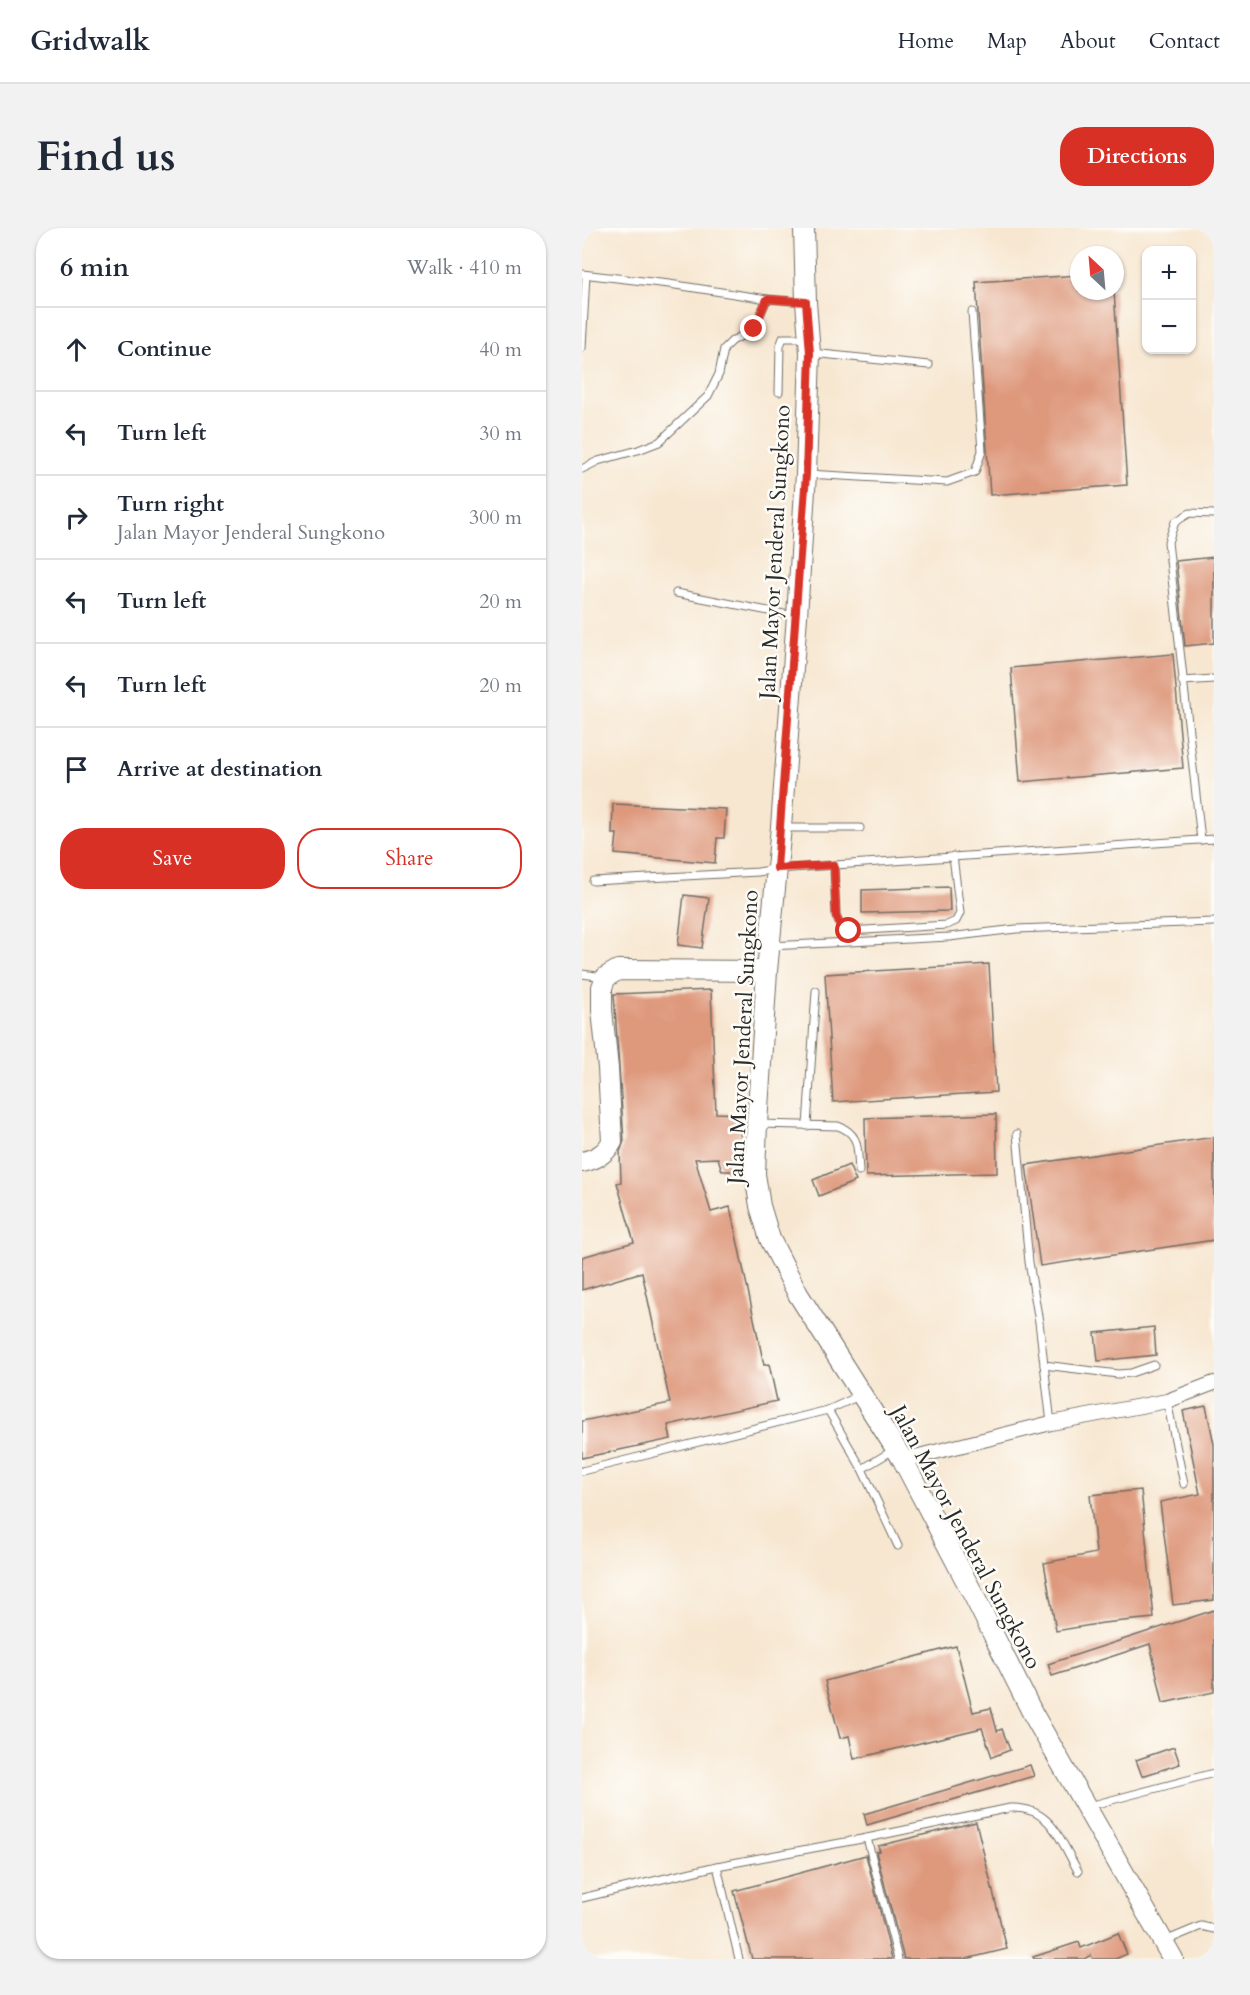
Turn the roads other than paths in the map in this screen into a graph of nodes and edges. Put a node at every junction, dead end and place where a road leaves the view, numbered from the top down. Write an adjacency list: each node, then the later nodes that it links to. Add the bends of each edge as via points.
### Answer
1 (804, 228): 4 (main road, Jalan Mayor Jenderal Sungkono)
2 (584, 274): 3 (lane); 7 (lane)
3 (767, 299): 4 (lane); 10 (lane, via 754,329 724,349 719,374 708,396 659,442)
4 (806, 302): 6 (main road, Jalan Mayor Jenderal Sungkono)
5 (972, 312): 11 (lane, via 982,451 975,472 947,482)
6 (809, 346): 8 (lane); 9 (lane, via 783,338); 11 (main road, Jalan Mayor Jenderal Sungkono)
7 (582, 348)
8 (929, 365)
9 (779, 392)
10 (582, 469)
11 (806, 474): 14 (main road, Jalan Mayor Jenderal Sungkono)
12 (1214, 514): 16 (lane, via 1190,513 1175,522 1168,542)
13 (676, 593): 14 (lane)
14 (797, 616): 17 (main road, Jalan Mayor Jenderal Sungkono)
15 (1214, 679): 16 (lane)
16 (1182, 681): 20 (lane)
17 (781, 827): 18 (lane); 23 (main road, Jalan Mayor Jenderal Sungkono)
18 (860, 828)
19 (1214, 839): 20 (lane)
20 (1201, 840): 21 (lane)
21 (953, 856): 22 (lane); 22 (lane, via 960,913 956,921 947,925 849,931 836,916)
22 (834, 865): 23 (lane)
23 (777, 868): 24 (lane); 26 (main road, Jalan Mayor Jenderal Sungkono)
24 (593, 881)
25 (1214, 922): 26 (lane, via 1016,929 949,937)
26 (770, 946): 27 (main road, Jalan Mayor Jenderal Sungkono)
27 (767, 971): 29 (main road, via 618,970); 31 (main road, Jalan Mayor Jenderal Sungkono)
28 (582, 975): 29 (lane)
29 (606, 977): 34 (main road, via 602,1010 612,1142 606,1152)
30 (816, 991): 32 (lane)
31 (758, 1124): 32 (lane); 39 (main road, Jalan Mayor Jenderal Sungkono, via 755,1174 770,1239 798,1294)
32 (807, 1126): 35 (lane, via 849,1130 856,1139)
33 (1017, 1134): 36 (lane, via 1029,1263)
34 (582, 1162)
35 (859, 1170)
36 (1044, 1365): 37 (lane, via 1118,1374); 42 (lane)
37 (1154, 1365)
38 (1214, 1383): 40 (street)
39 (861, 1395): 41 (lane); 43 (main road, Jalan Mayor Jenderal Sungkono)
40 (1167, 1401): 42 (street); 46 (lane)
41 (828, 1410): 44 (lane); 45 (lane)
42 (1051, 1423): 43 (street)
43 (899, 1455): 44 (lane); 49 (main road, Jalan Mayor Jenderal Sungkono, via 1033,1714)
44 (862, 1469): 47 (lane)
45 (582, 1471)
46 (1184, 1484)
47 (898, 1546)
48 (1214, 1773): 49 (lane)
49 (1087, 1807): 55 (main road, Jalan Mayor Jenderal Sungkono)
50 (867, 1838): 51 (lane); 52 (lane, via 1023,1807 1040,1813 1050,1823); 57 (lane)
51 (717, 1866): 53 (lane); 56 (lane)
52 (1078, 1870)
53 (582, 1898)
54 (1214, 1929): 55 (lane, via 1201,1926)
55 (1168, 1951)
56 (739, 1959)
57 (898, 1959)

